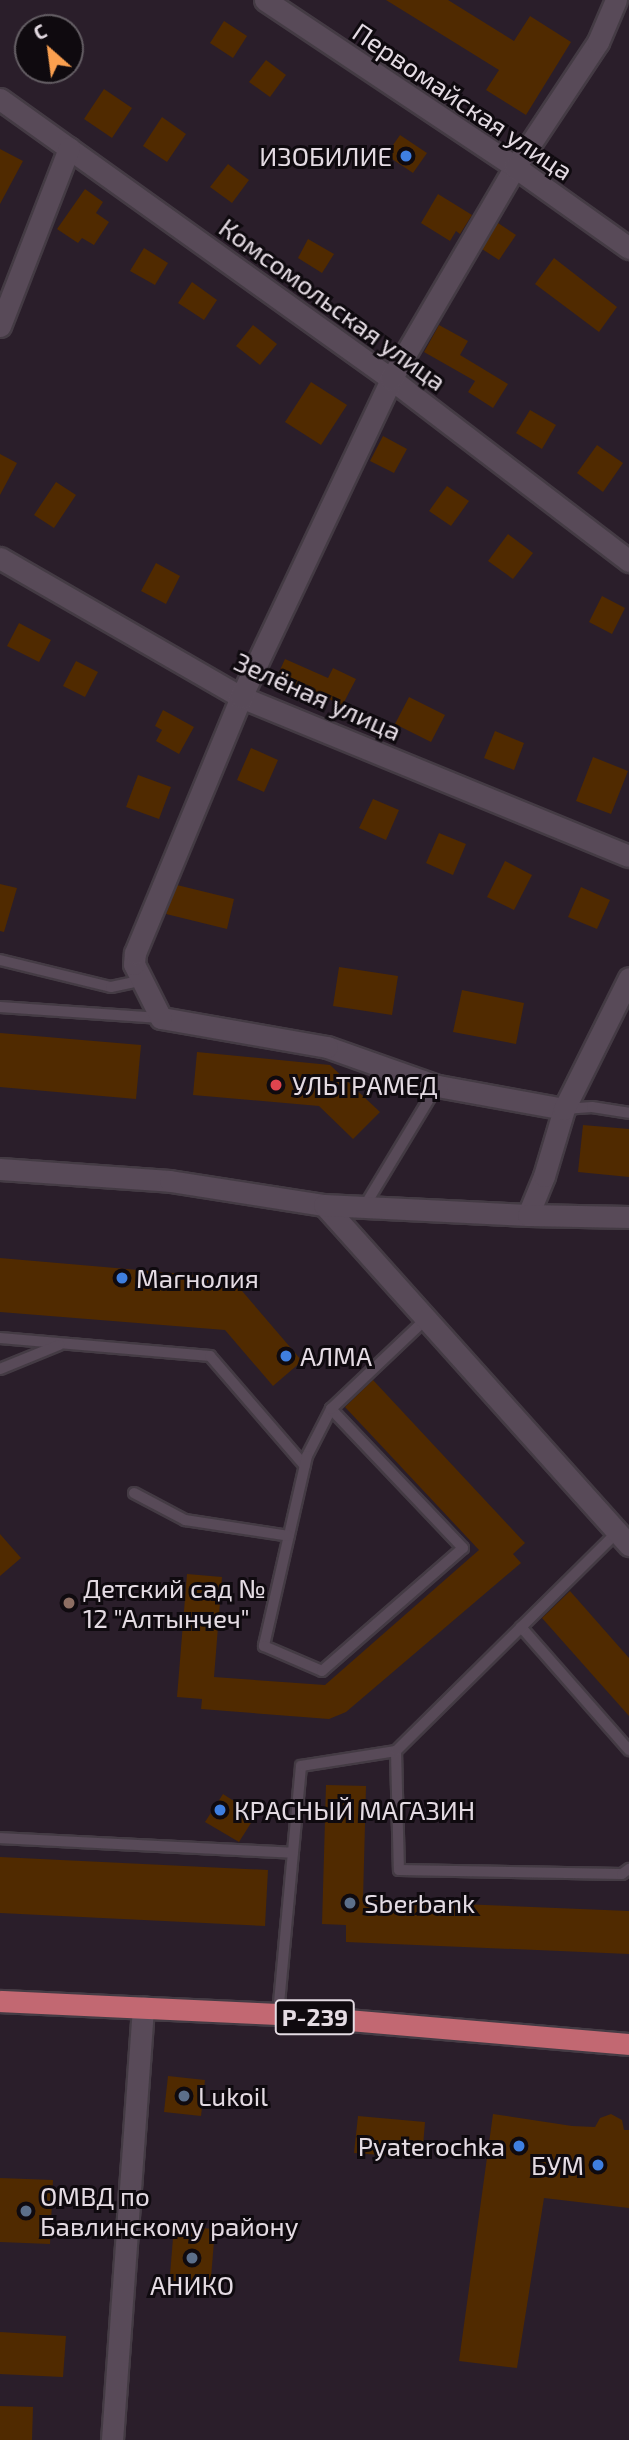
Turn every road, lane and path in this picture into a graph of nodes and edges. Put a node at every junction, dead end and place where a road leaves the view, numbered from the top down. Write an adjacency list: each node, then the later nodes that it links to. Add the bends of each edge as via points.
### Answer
1 (616, 0): 5 (street, via 598,42)
2 (277, 3): 5 (street, Первомайская улица)
3 (0, 99): 4 (street, Комсомольская улица)
4 (69, 148): 7 (street); 8 (street, Комсомольская улица)
5 (515, 167): 6 (street, Первомайская улица); 8 (street)
6 (629, 248)
7 (0, 326)
8 (391, 379): 10 (street, Комсомольская улица); 11 (street)
9 (0, 558): 11 (street, Зелёная улица)
10 (629, 561)
11 (241, 697): 12 (street, Зелёная улица); 15 (street, via 135,953)
12 (629, 856)
13 (0, 960): 15 (lane, via 111,987)
14 (629, 978): 19 (street)
15 (140, 981): 17 (street)
16 (0, 1007): 17 (lane)
17 (161, 1018): 18 (street, via 327,1047)
18 (437, 1086): 19 (street); 23 (lane)
19 (564, 1109): 20 (lane, via 592,1107); 24 (street)
20 (629, 1113)
21 (0, 1169): 22 (street, via 170,1181)
22 (324, 1205): 23 (street); 26 (street)
23 (364, 1207): 24 (street)
24 (528, 1215): 25 (street)
25 (629, 1217)
26 (426, 1319): 30 (lane); 34 (street)
27 (0, 1338): 28 (lane)
28 (62, 1344): 29 (lane); 31 (lane, via 210,1356)
29 (0, 1370)
30 (331, 1409): 31 (lane); 33 (lane, via 463,1548 322,1671 264,1646)
31 (305, 1466): 33 (lane)
32 (134, 1493): 33 (lane, via 185,1520)
33 (289, 1535)
34 (623, 1539): 35 (lane)
35 (521, 1627): 36 (lane); 37 (lane)
36 (629, 1750)
37 (396, 1751): 39 (lane, via 301,1766); 40 (lane, via 399,1870 622,1874)
38 (0, 1838): 39 (lane)
39 (293, 1853): 43 (lane)
40 (629, 1869)
41 (0, 2001): 42 (highway, Р-239)
42 (143, 2007): 43 (highway, Р-239); 45 (street)
43 (278, 2014): 44 (highway, Р-239)
44 (629, 2044)
45 (112, 2440)

